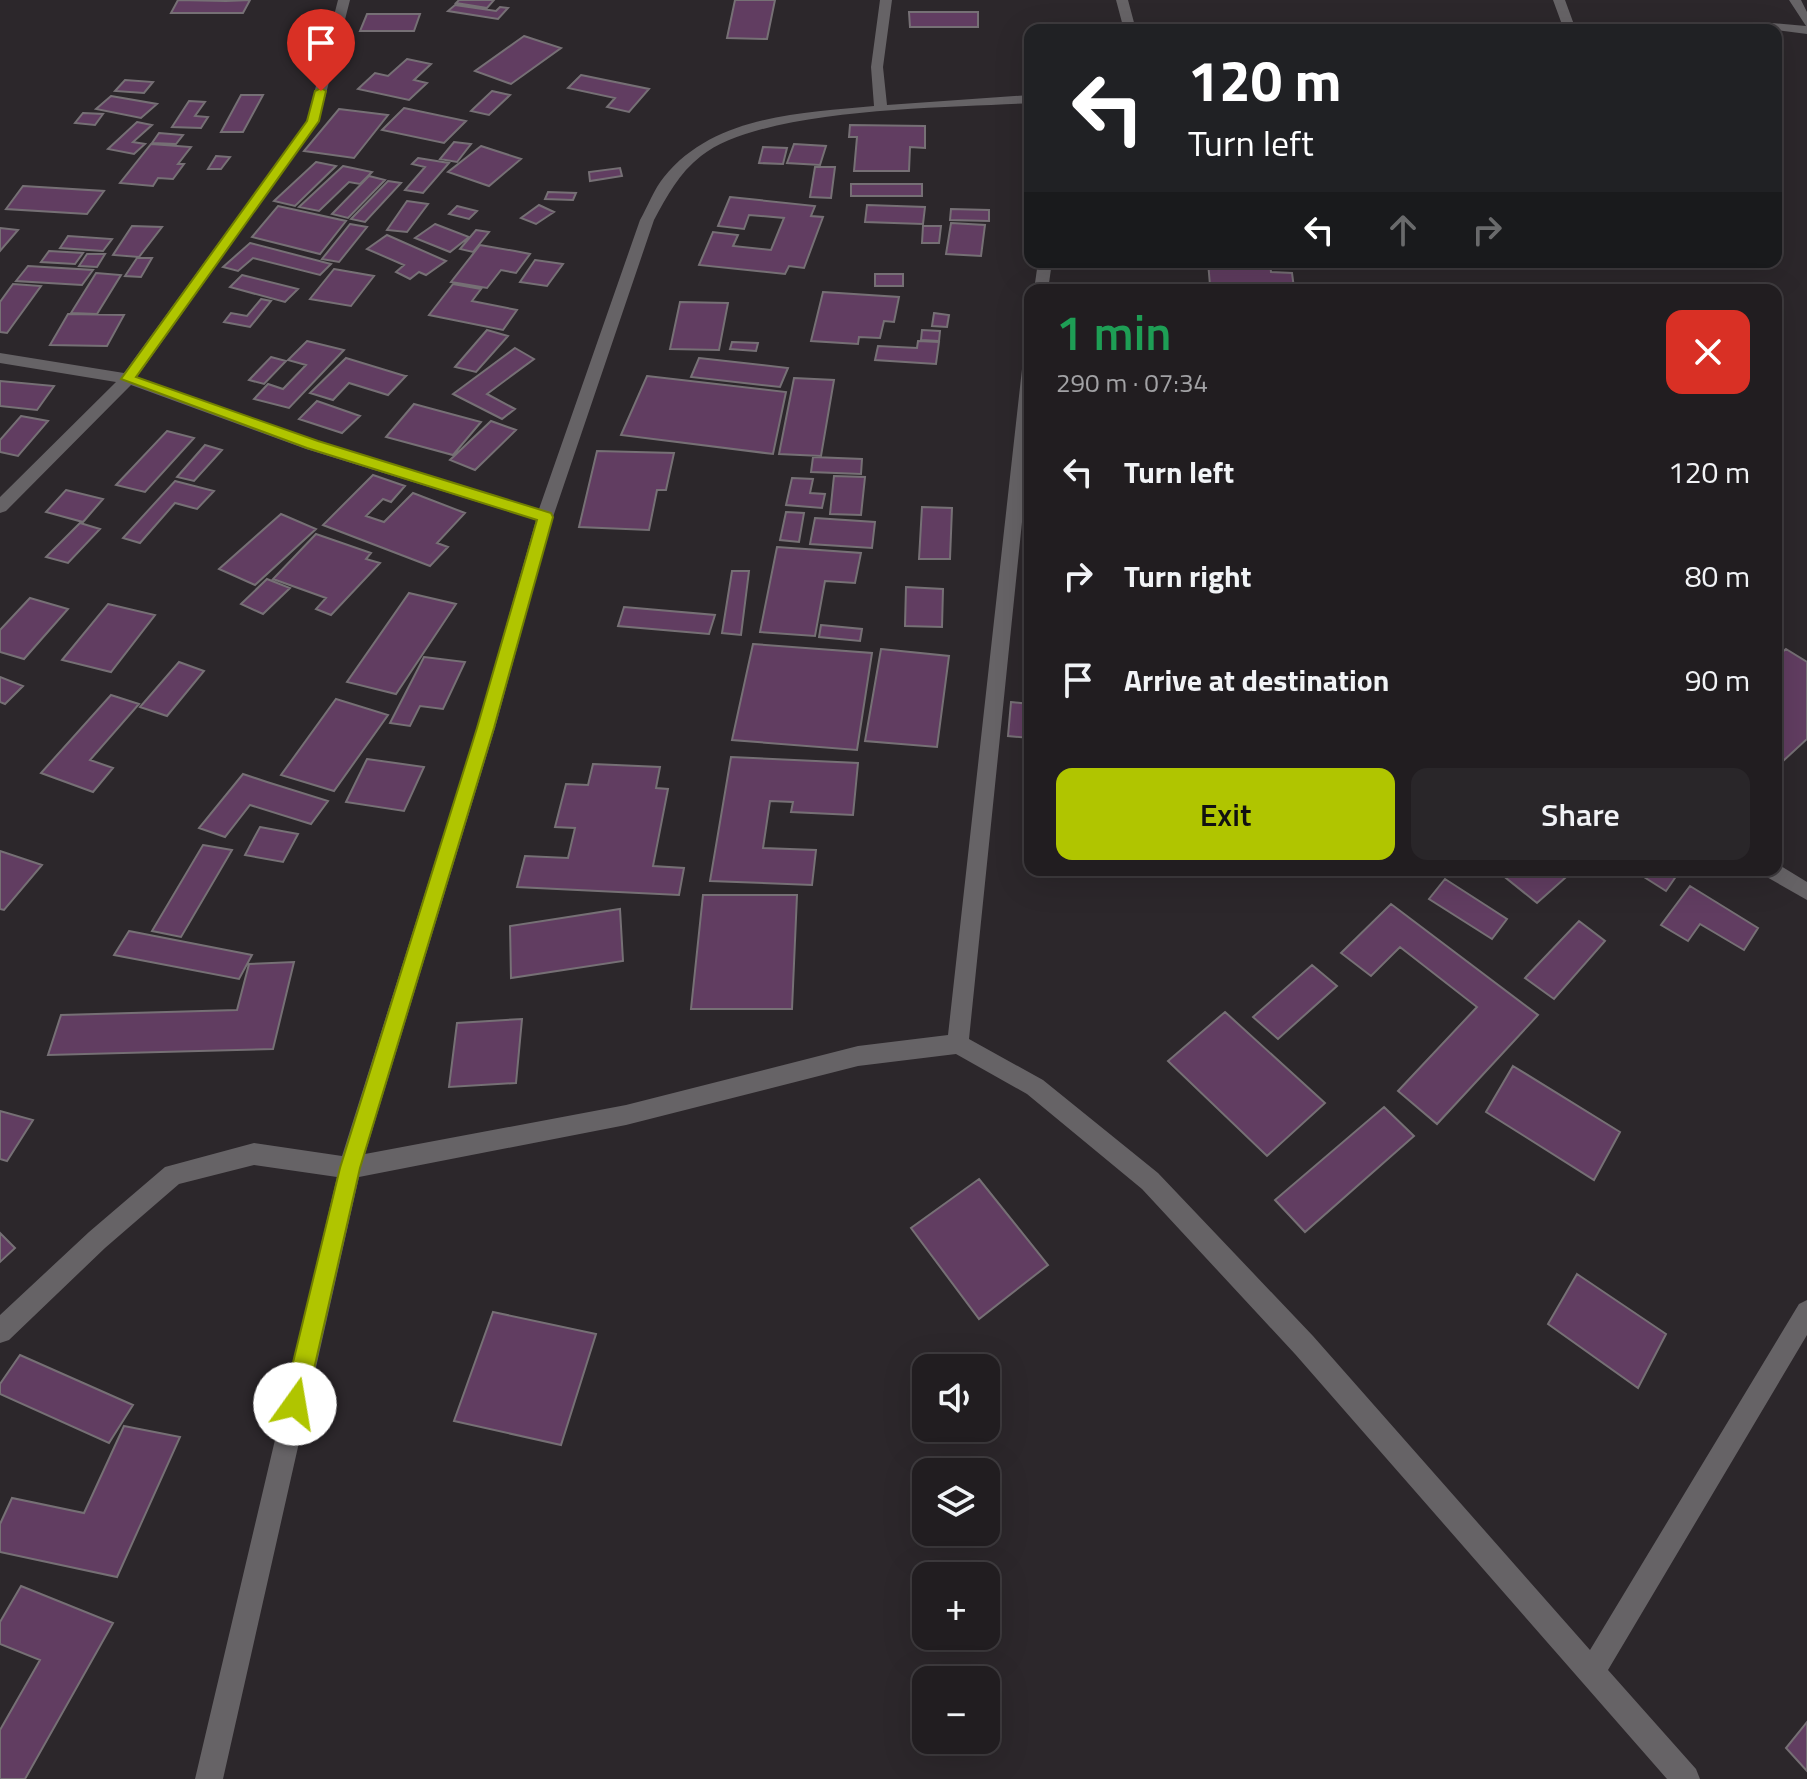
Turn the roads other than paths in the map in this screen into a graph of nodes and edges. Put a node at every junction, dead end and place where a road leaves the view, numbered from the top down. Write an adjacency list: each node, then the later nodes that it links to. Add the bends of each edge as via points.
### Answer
1 (344, 0): 14 (street, via 313,121)
2 (886, 0): 12 (street, via 877,67)
3 (1122, 0): 7 (street)
4 (1559, 0): 8 (street)
5 (1795, 0): 6 (street)
6 (1807, 23)
7 (1128, 24)
8 (1568, 24)
9 (1782, 28): 10 (street)
10 (1807, 30)
11 (1024, 99): 12 (street)
12 (881, 109): 17 (street, via 797,117 725,135 669,180 647,220)
13 (0, 358): 14 (street)
14 (128, 379): 16 (street); 17 (street, via 312,445)
15 (1024, 446): 20 (street)
16 (0, 507)
17 (545, 517): 21 (street, via 486,728)
18 (1782, 876): 19 (street)
19 (1807, 892)
20 (958, 1044): 21 (street, via 858,1056 626,1115); 24 (street, via 1035,1087 1150,1181 1304,1345)
21 (350, 1168): 23 (street, via 254,1154 173,1175); 25 (street)
22 (1807, 1312): 24 (street)
23 (0, 1331)
24 (1592, 1672): 26 (street)
25 (209, 1779)
26 (1686, 1779)

